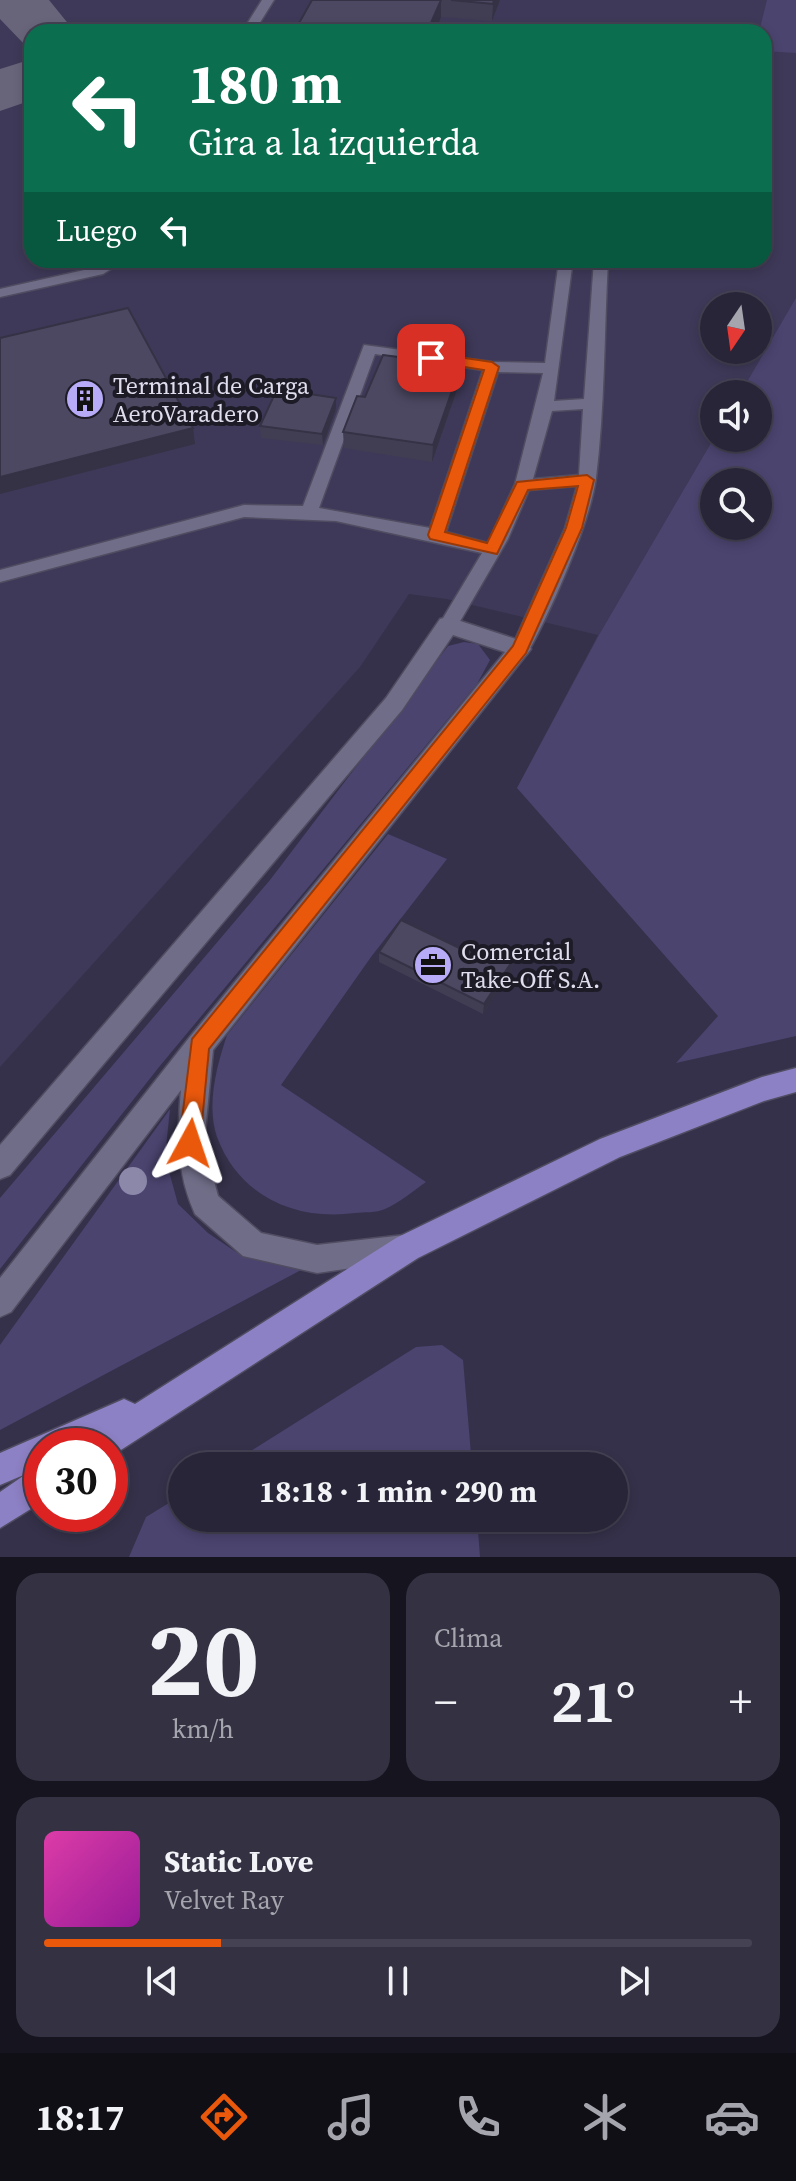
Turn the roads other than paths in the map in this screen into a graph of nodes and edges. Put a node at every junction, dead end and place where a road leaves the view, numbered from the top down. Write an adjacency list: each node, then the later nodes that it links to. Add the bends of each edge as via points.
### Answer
1 (268, 0): 2 (lane)
2 (253, 24)
3 (103, 268): 6 (lane)
4 (582, 268): 8 (lane)
5 (583, 268): 9 (lane)
6 (0, 293)
7 (492, 367): 8 (lane); 13 (lane, via 369,348); 14 (lane)
8 (551, 368): 10 (lane)
9 (594, 404): 10 (lane); 11 (lane)
10 (543, 406): 12 (lane)
11 (587, 480): 12 (lane); 18 (lane, via 574,528)
12 (523, 485): 15 (lane)
13 (309, 513): 14 (lane); 16 (lane, via 244,511)
14 (436, 535): 15 (lane)
15 (492, 550): 17 (lane)
16 (0, 576)
17 (448, 625): 18 (street); 21 (street, via 394,704)
18 (520, 649): 19 (street)
19 (199, 1046): 22 (street, via 190,1143 205,1204 254,1246 317,1259); 23 (street)
20 (796, 1080): 22 (main road, via 610,1148)
21 (0, 1166)
22 (407, 1248): 24 (main road)
23 (0, 1302)
24 (185, 1388): 25 (main road); 26 (main road)
25 (94, 1428)
26 (125, 1428)
27 (24, 1459): 28 (main road)
28 (0, 1469)
29 (24, 1495): 30 (main road)
30 (0, 1511)

